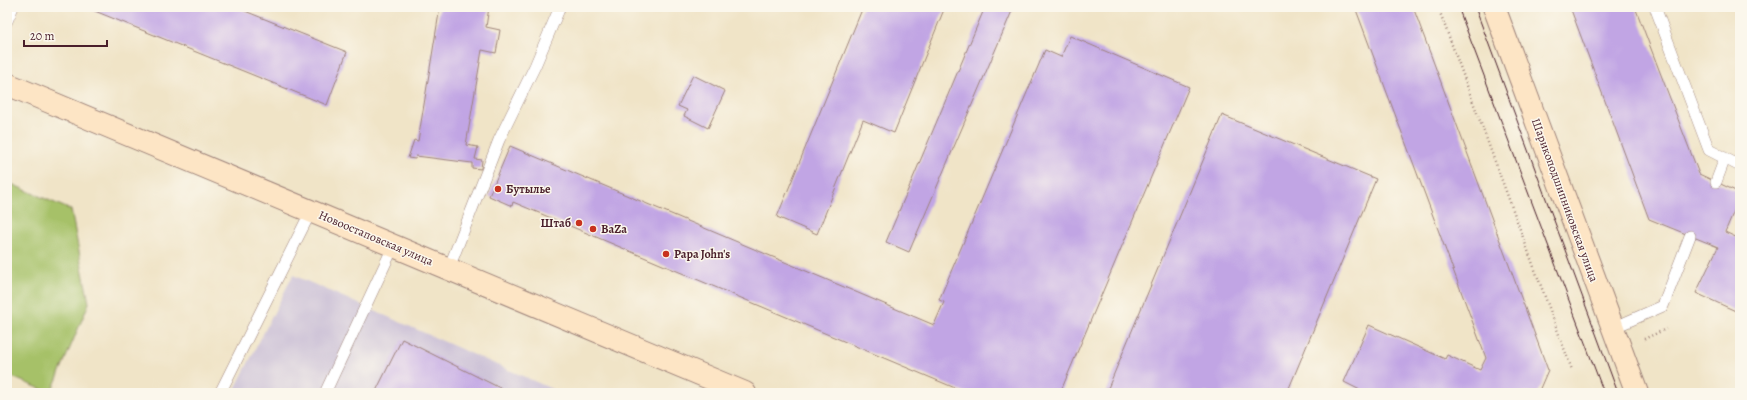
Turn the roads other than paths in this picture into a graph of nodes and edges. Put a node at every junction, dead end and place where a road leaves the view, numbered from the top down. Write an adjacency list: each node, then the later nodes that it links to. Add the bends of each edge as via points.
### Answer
1 (13, 7): 5 (lane)
2 (560, 7): 13 (lane, via 499,140)
3 (1494, 7): 14 (main road, Шарикоподшипниковская улица)
4 (1655, 7): 7 (lane, via 1709,150)
5 (7, 21)
6 (7, 84): 10 (main road, Новоостаповская улица)
7 (1725, 158): 8 (lane); 9 (lane)
8 (1740, 166)
9 (1716, 182)
10 (311, 211): 12 (main road, Новоостаповская улица); 15 (lane)
11 (1690, 236): 14 (lane, via 1663,306)
12 (394, 245): 13 (main road, Новоостаповская улица); 16 (lane)
13 (449, 268): 17 (main road, Новоостаповская улица)
14 (1613, 328): 18 (main road, Шарикоподшипниковская улица)
15 (220, 393)
16 (325, 393)
17 (745, 393)
18 (1637, 393)

